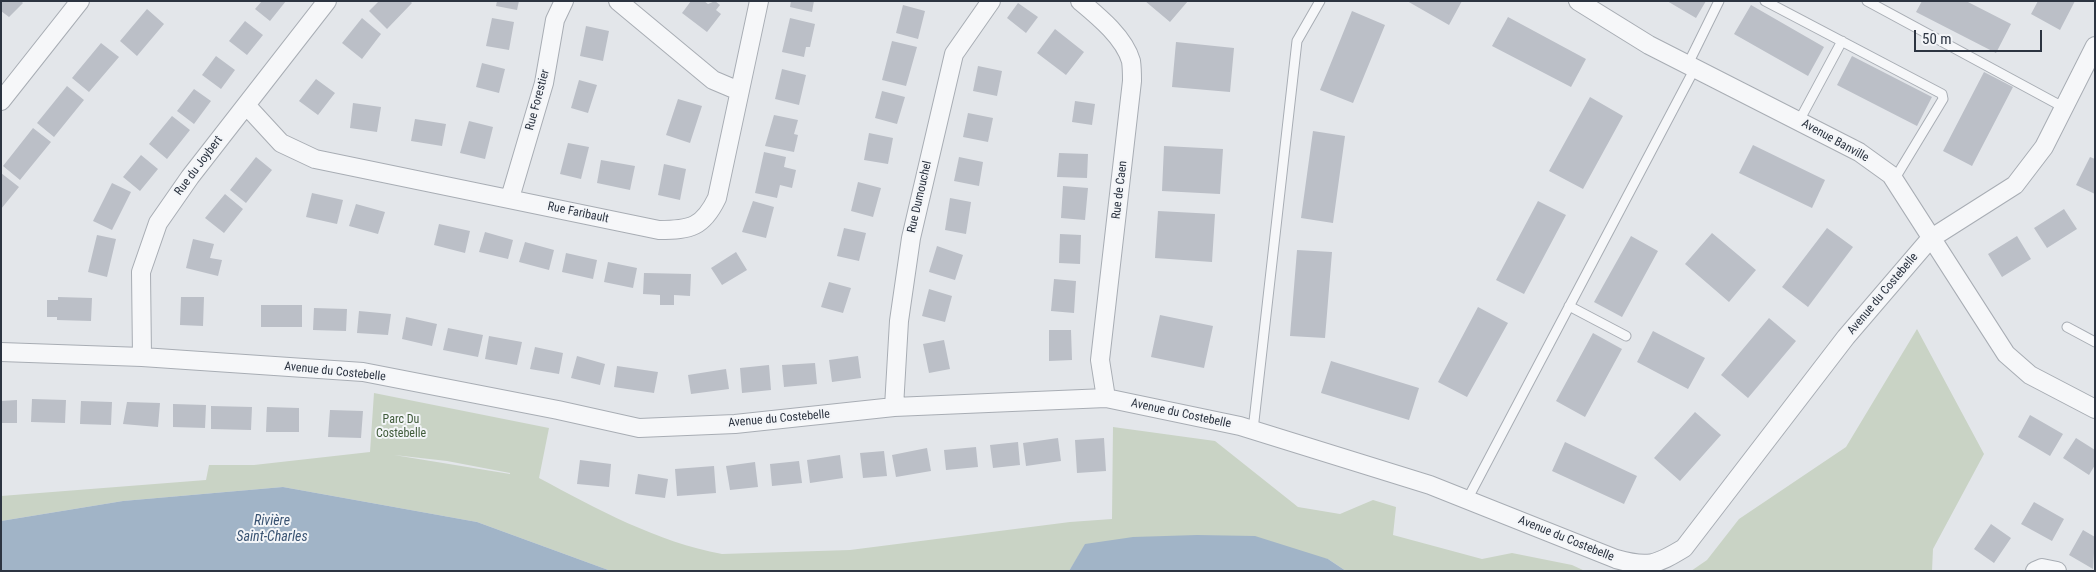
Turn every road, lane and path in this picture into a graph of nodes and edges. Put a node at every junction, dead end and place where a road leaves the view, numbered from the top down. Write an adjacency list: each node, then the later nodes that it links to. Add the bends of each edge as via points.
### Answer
1 (80, 1): 17 (street)
2 (327, 1): 18 (street, Rue du Joybert)
3 (564, 1): 22 (street, Rue Forestier, via 555,20 544,83)
4 (618, 1): 16 (street, via 713,80)
5 (759, 1): 16 (street, Rue Faribault)
6 (990, 1): 31 (street, Rue Dumouchel, via 954,54 911,238 899,321)
7 (1080, 1): 30 (street, Rue de Caen, via 1101,19 1131,61 1132,81 1100,360)
8 (1320, 1): 33 (lane, via 1297,41)
9 (1719, 1): 15 (lane)
10 (1765, 1): 13 (lane)
11 (1867, 1): 19 (lane)
12 (1582, 2): 15 (street, Avenue Banville, via 1650,45)
13 (1842, 41): 20 (lane); 21 (lane, via 1942,94 1943,99)
14 (2095, 46): 19 (street, Avenue du Costebelle)
15 (1691, 66): 20 (street, Avenue Banville); 24 (lane)
16 (739, 91): 22 (street, Rue Faribault, via 718,198 709,214 695,226 659,230)
17 (1, 101)
18 (246, 105): 22 (street, Rue Faribault, via 281,143 315,159); 29 (street, Rue du Joybert, via 158,223 141,272)
19 (2063, 107): 23 (street, Avenue du Costebelle, via 2044,148 2015,185)
20 (1799, 121): 21 (street, Avenue Banville, via 1859,152)
21 (1894, 180): 23 (street, Avenue Banville)
22 (510, 198)
23 (1930, 239): 32 (street, Avenue Banville, via 2006,354 2030,375); 34 (street, Avenue du Costebelle, via 1846,337 1684,548 1664,561 1640,566 1616,559)
24 (1569, 306): 26 (lane); 34 (lane)
25 (2067, 327): 27 (lane)
26 (1626, 336)
27 (2095, 342)
28 (1, 352): 29 (street, Avenue du Costebelle)
29 (142, 357): 31 (street, Avenue du Costebelle, via 363,372 639,428 735,424)
30 (1106, 398): 31 (street, Avenue du Costebelle); 33 (street, Avenue du Costebelle)
31 (894, 407)
32 (2095, 409)
33 (1252, 430): 34 (street, Avenue du Costebelle, via 1430,485)
34 (1467, 500)
35 (2035, 571): 36 (street, via 2042,568)
36 (2057, 571)

